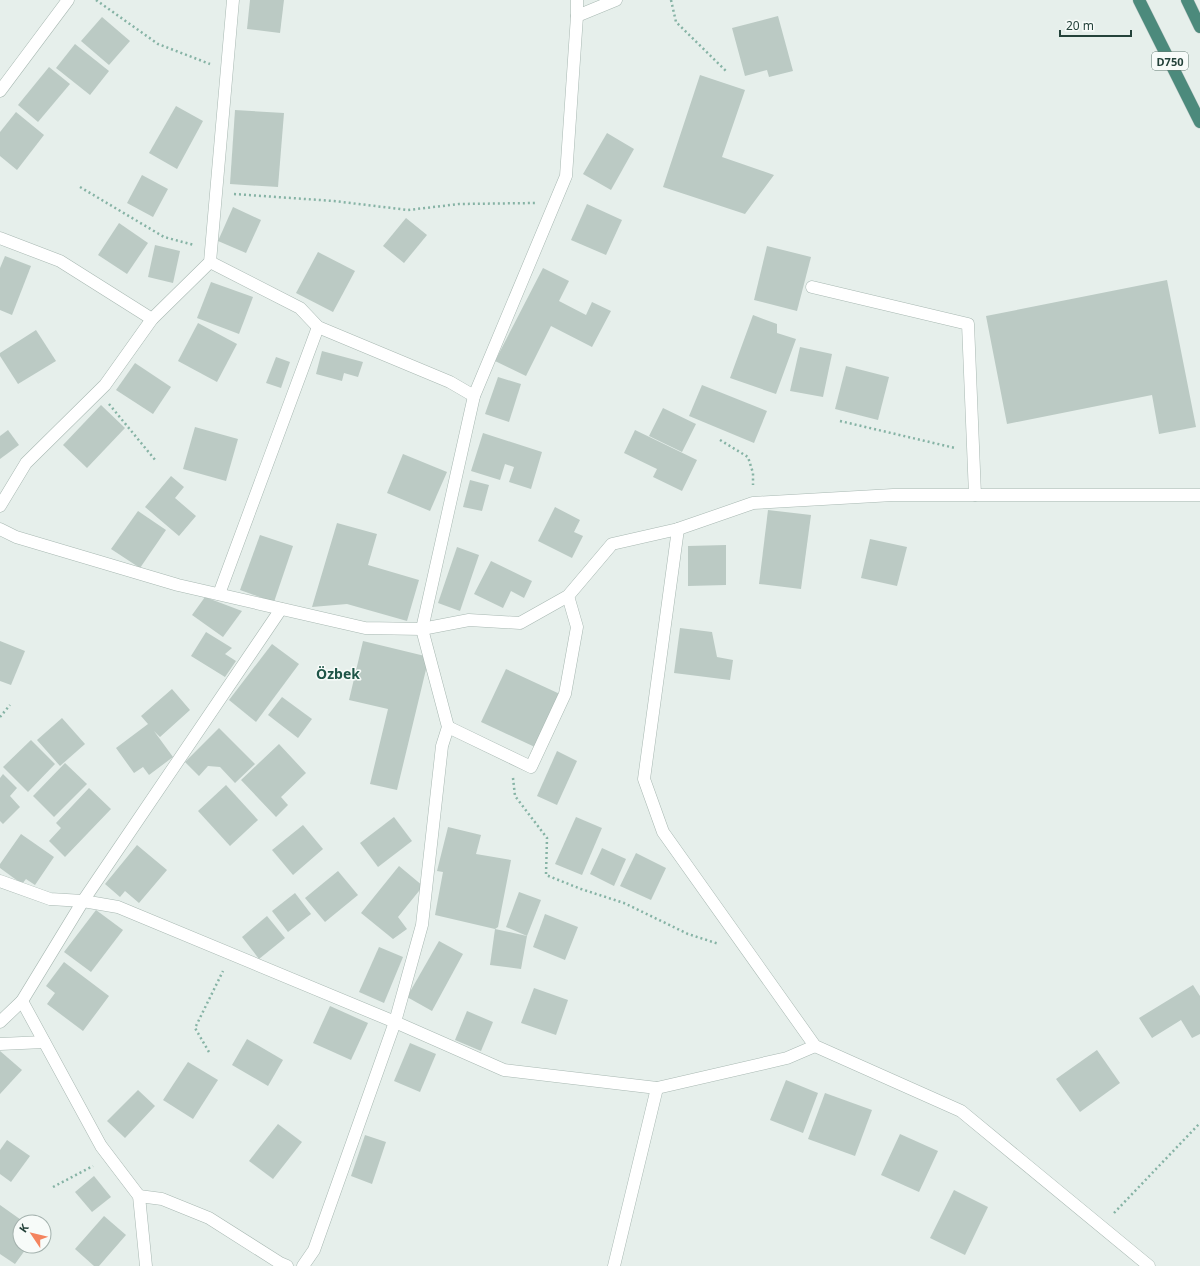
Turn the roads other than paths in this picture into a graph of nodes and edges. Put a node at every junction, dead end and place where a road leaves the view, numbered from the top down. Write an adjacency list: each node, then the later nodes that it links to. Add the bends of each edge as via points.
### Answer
1 (68, 0): 9 (street)
2 (233, 0): 12 (street)
3 (577, 0): 7 (street)
4 (616, 0): 7 (street)
5 (1139, 0): 10 (highway, D750)
6 (1187, 0): 8 (highway)
7 (577, 16): 16 (street, via 566,176)
8 (1200, 27)
9 (0, 91)
10 (1200, 122)
11 (0, 238): 14 (street, via 60,261)
12 (211, 256): 14 (street); 15 (street, via 300,308)
13 (812, 287): 17 (street, via 968,324)
14 (152, 319): 19 (street, via 99,392 26,463)
15 (318, 327): 16 (street, via 450,382); 22 (street)
16 (474, 396): 25 (street)
17 (975, 495): 18 (street); 21 (street, via 892,495 753,504)
18 (1200, 495)
19 (0, 506)
20 (0, 529): 22 (street, via 16,537 178,585)
21 (678, 530): 23 (street, via 612,544); 34 (street, via 644,779 663,832)
22 (219, 594): 24 (street)
23 (568, 596): 25 (street, via 520,623 469,620); 26 (street, via 577,626 564,694 531,766)
24 (282, 609): 25 (street, via 365,628); 28 (street)
25 (422, 630): 26 (street)
26 (448, 727): 31 (street, via 442,746 422,925)
27 (0, 881): 28 (street, via 50,899)
28 (83, 901): 29 (street); 31 (street, via 118,907)
29 (22, 1001): 30 (street); 32 (street)
30 (0, 1022)
31 (395, 1022): 35 (street, via 504,1070); 39 (street, via 314,1250)
32 (44, 1042): 33 (street); 36 (street, via 101,1146)
33 (0, 1044)
34 (815, 1046): 35 (street, via 787,1058); 41 (street, via 961,1111)
35 (657, 1088): 40 (street)
36 (139, 1196): 37 (street); 38 (street, via 162,1199 209,1218)
37 (146, 1266)
38 (287, 1266)
39 (303, 1266)
40 (614, 1266)
41 (1149, 1266)

